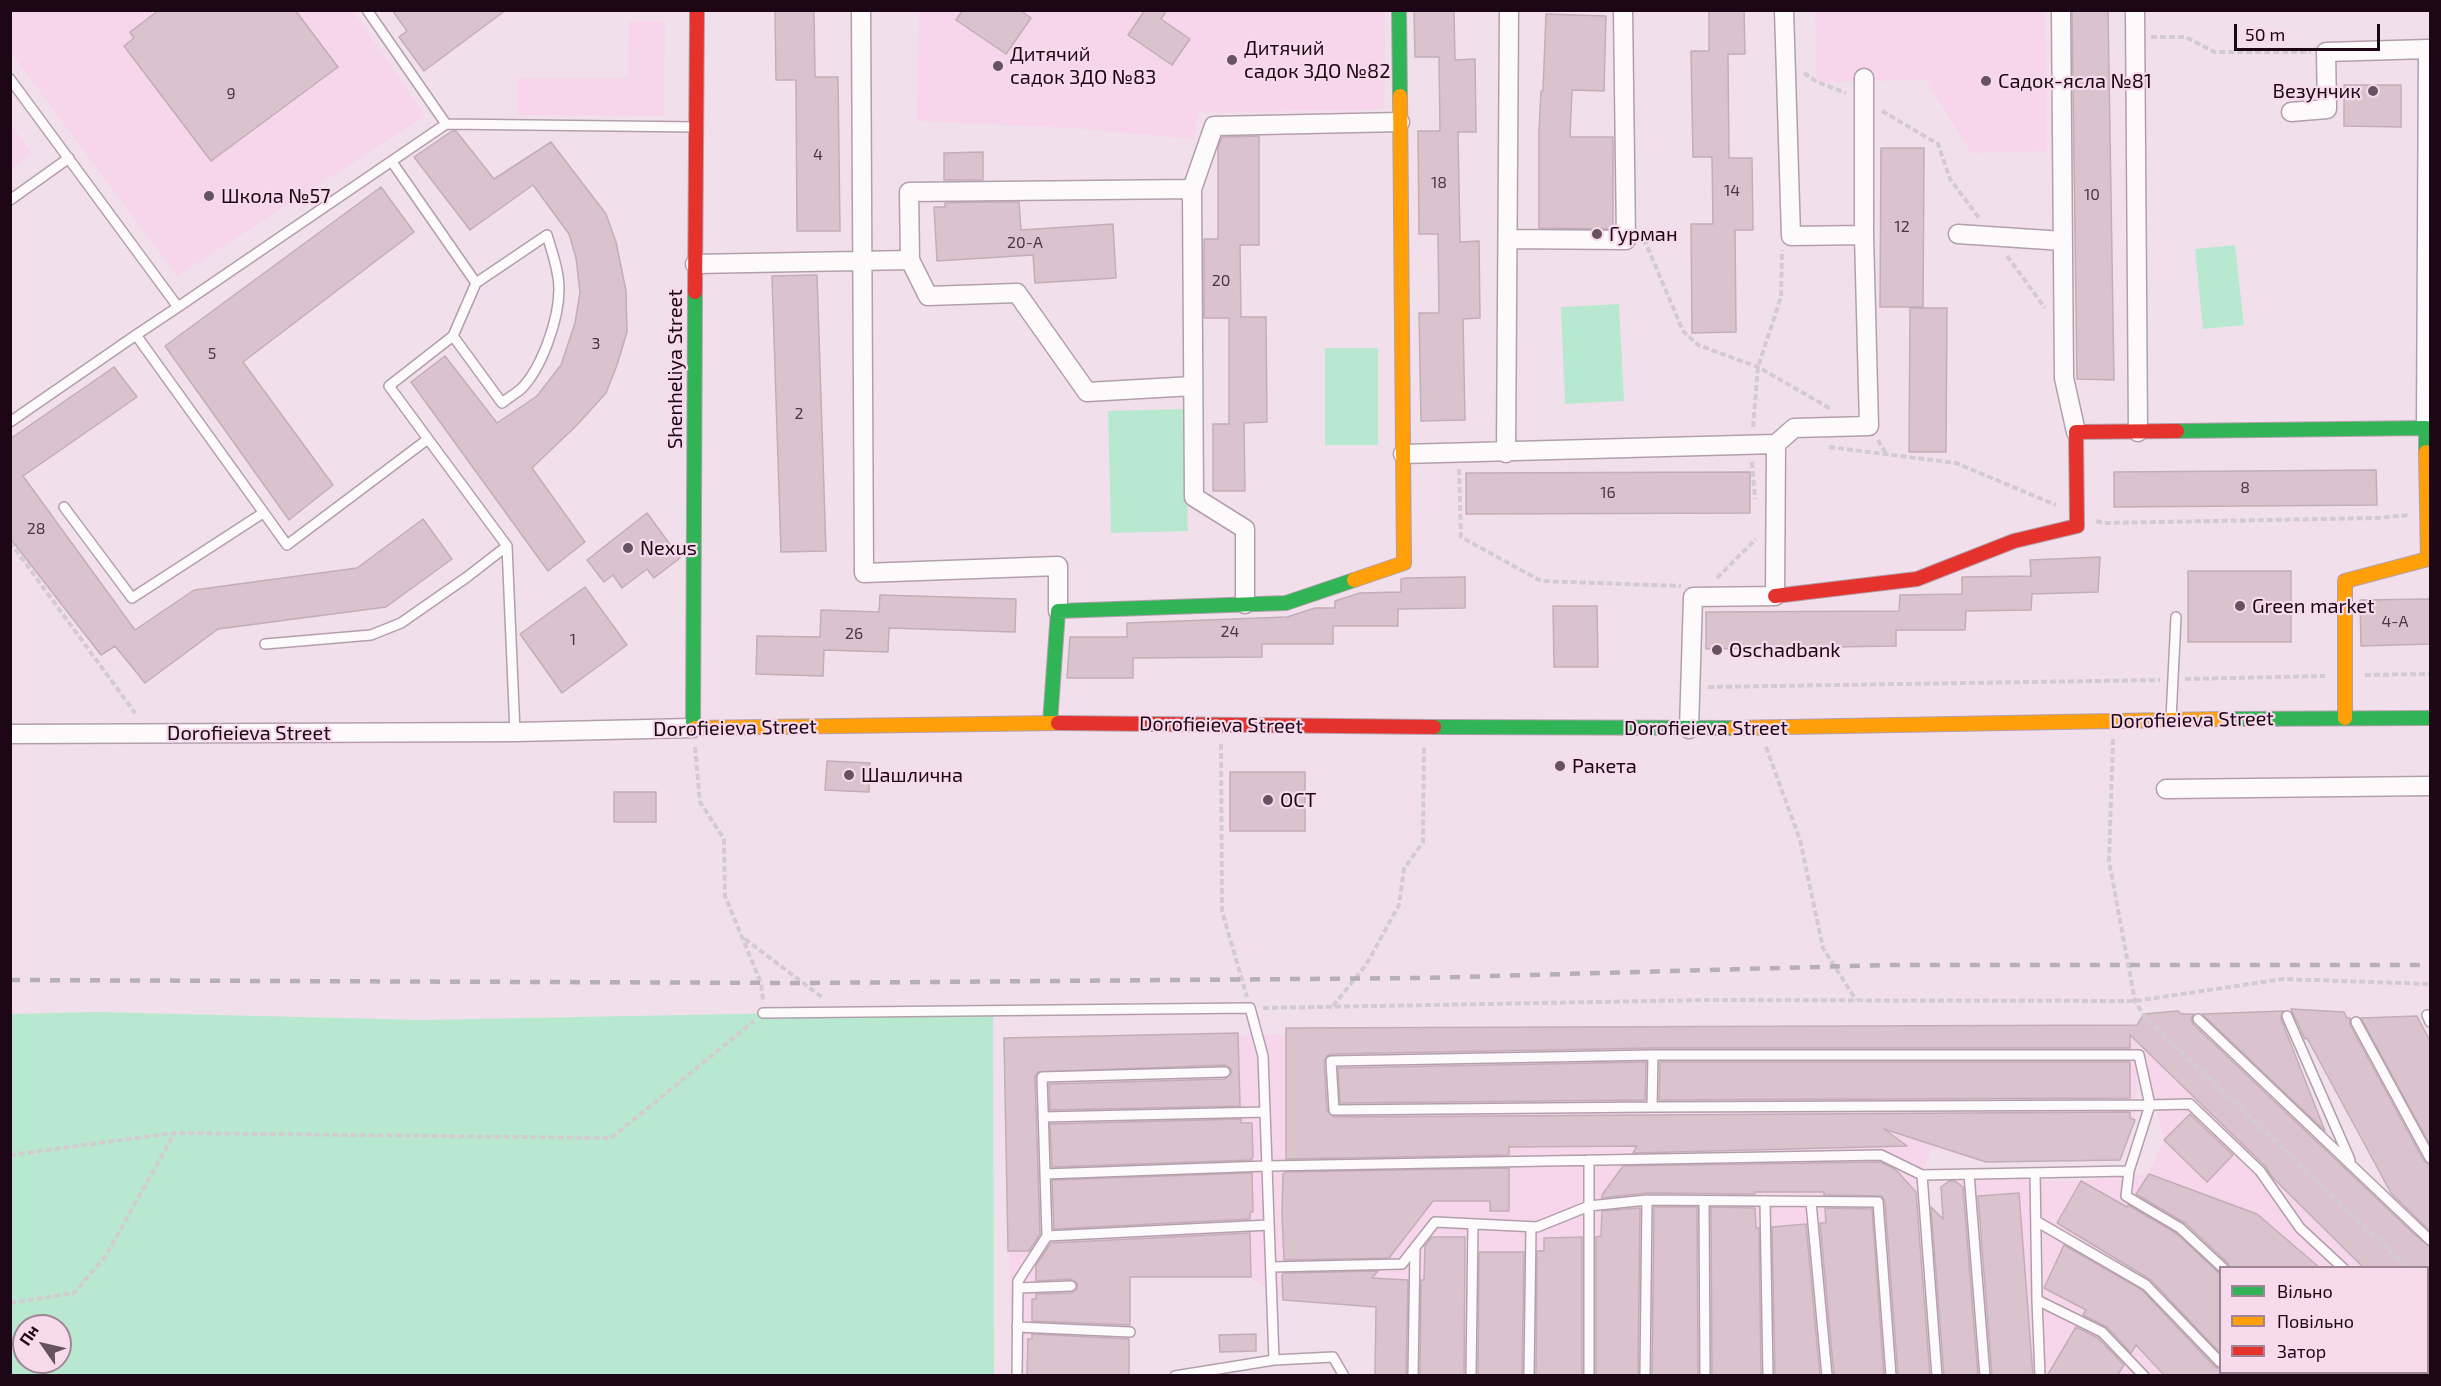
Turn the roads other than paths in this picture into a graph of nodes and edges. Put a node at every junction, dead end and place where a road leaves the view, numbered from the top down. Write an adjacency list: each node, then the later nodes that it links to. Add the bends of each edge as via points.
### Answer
1 (368, 10): 14 (lane)
2 (697, 10): 15 (street, Shenheliya Street)
3 (861, 10): 24 (street)
4 (1399, 10): 13 (street)
5 (1509, 10): 22 (street)
6 (1623, 10): 22 (street, via 1626,240)
7 (1784, 10): 21 (street, via 1791,236)
8 (2061, 10): 23 (street)
9 (2135, 10): 35 (street)
10 (1864, 78): 21 (street)
11 (10, 80): 16 (lane)
12 (2291, 112): 33 (street, via 2328,110 2326,52 2428,49)
13 (1400, 122): 18 (street, via 1214,126); 39 (street)
14 (446, 124): 15 (lane); 17 (lane)
15 (696, 127): 26 (street, Shenheliya Street)
16 (69, 158): 19 (lane); 28 (lane)
17 (392, 162): 27 (lane); 28 (lane)
18 (1192, 189): 25 (street, via 909,192); 31 (street)
19 (10, 200)
20 (1958, 234): 23 (street)
21 (1864, 235): 37 (street, via 1869,426 1794,428)
22 (1508, 239): 38 (street)
23 (2063, 241): 34 (street, via 2064,378)
24 (862, 259): 25 (street); 26 (street); 46 (street, via 864,573 1058,566)
25 (910, 260): 31 (street, via 928,296 1017,293 1087,392)
26 (695, 264): 53 (street, Shenheliya Street)
27 (476, 283): 30 (lane); 30 (lane, via 546,235 555,259 559,289 555,320 541,358 522,388 502,403)
28 (178, 307): 29 (lane)
29 (136, 335): 32 (lane); 41 (lane)
30 (453, 336): 36 (lane, via 389,386)
31 (1193, 386): 45 (street, via 1194,497 1245,529)
32 (10, 422)
33 (2426, 428): 35 (street); 43 (street)
34 (2076, 432): 35 (street); 44 (street, via 2078,526 2014,541 1917,579)
35 (2138, 432)
36 (428, 440): 41 (lane, via 286,545); 42 (lane)
37 (1776, 444): 38 (street); 44 (street)
38 (1506, 453): 39 (street)
39 (1403, 454): 45 (street, via 1404,563 1286,603)
40 (64, 507): 41 (lane, via 132,598)
41 (263, 513)
42 (507, 546): 48 (lane, via 401,622 372,635); 55 (lane)
43 (2429, 559): 49 (street, via 2345,581)
44 (1775, 596): 54 (street, via 1693,597)
45 (1245, 604): 46 (street)
46 (1058, 611): 52 (street)
47 (2176, 617): 51 (lane)
48 (265, 644)
49 (2345, 718): 50 (street, Dorofieieva Street); 51 (street, Dorofieieva Street)
50 (2430, 718)
51 (2171, 719): 54 (street, Dorofieieva Street)
52 (1050, 723): 53 (street, Dorofieieva Street); 54 (street, Dorofieieva Street)
53 (693, 728): 55 (street, Dorofieieva Street)
54 (1689, 729)
55 (515, 732): 56 (street, Dorofieieva Street)
56 (10, 734)
57 (2430, 786): 58 (street)
58 (2166, 789)
59 (763, 1013): 67 (lane, via 1250,1008 1263,1056)
60 (2287, 1016): 71 (lane)
61 (2198, 1019): 71 (lane)
62 (2356, 1022): 69 (lane)
63 (1653, 1055): 65 (lane, via 2139,1055); 66 (lane); 66 (lane, via 1331,1061 1334,1110)
64 (1225, 1072): 68 (lane, via 1042,1077)
65 (2150, 1105): 66 (lane); 73 (lane); 91 (lane, via 2190,1104 2260,1171 2300,1228)
66 (1652, 1107)
67 (1265, 1112): 68 (lane); 72 (lane)
68 (1043, 1117): 75 (lane)
69 (2430, 1158)
70 (1589, 1160): 72 (lane); 77 (lane, via 1881,1155); 82 (lane)
71 (2353, 1165): 88 (lane)
72 (1267, 1166): 75 (lane); 85 (lane)
73 (2130, 1171): 74 (lane); 90 (lane, via 2126,1196 2180,1228)
74 (2036, 1173): 76 (lane); 83 (lane)
75 (1045, 1174): 87 (lane)
76 (1969, 1174): 77 (lane); 113 (lane)
77 (1922, 1175): 112 (lane)
78 (1647, 1200): 79 (lane); 82 (lane); 107 (lane)
79 (1704, 1201): 80 (lane); 108 (lane)
80 (1765, 1201): 81 (lane); 109 (lane)
81 (1811, 1202): 110 (lane); 111 (lane, via 1878,1202)
82 (1589, 1206): 86 (lane); 106 (lane)
83 (2036, 1221): 95 (lane); 99 (lane, via 2146,1284)
84 (1473, 1224): 86 (lane); 89 (lane, via 1435,1222); 104 (lane)
85 (1269, 1226): 87 (lane); 92 (lane)
86 (1531, 1227): 105 (lane)
87 (1047, 1236): 94 (lane, via 1018,1281)
88 (2430, 1240)
89 (1415, 1247): 92 (lane, via 1402,1264); 103 (lane)
90 (2221, 1266)
91 (2341, 1266)
92 (1271, 1267): 98 (lane)
93 (1071, 1286): 94 (lane)
94 (1018, 1288): 96 (lane)
95 (2037, 1300): 114 (lane); 115 (lane, via 2102,1332)
96 (1017, 1327): 97 (lane); 100 (lane)
97 (1130, 1332)
98 (1274, 1360): 101 (lane); 102 (lane, via 1333,1357)
99 (2219, 1361)
100 (1017, 1376)
101 (1175, 1376)
102 (1344, 1376)
103 (1413, 1376)
104 (1471, 1376)
105 (1529, 1376)
106 (1589, 1376)
107 (1645, 1376)
108 (1705, 1376)
109 (1768, 1376)
110 (1827, 1376)
111 (1891, 1376)
112 (1937, 1376)
113 (1985, 1376)
114 (2040, 1376)
115 (2145, 1376)

